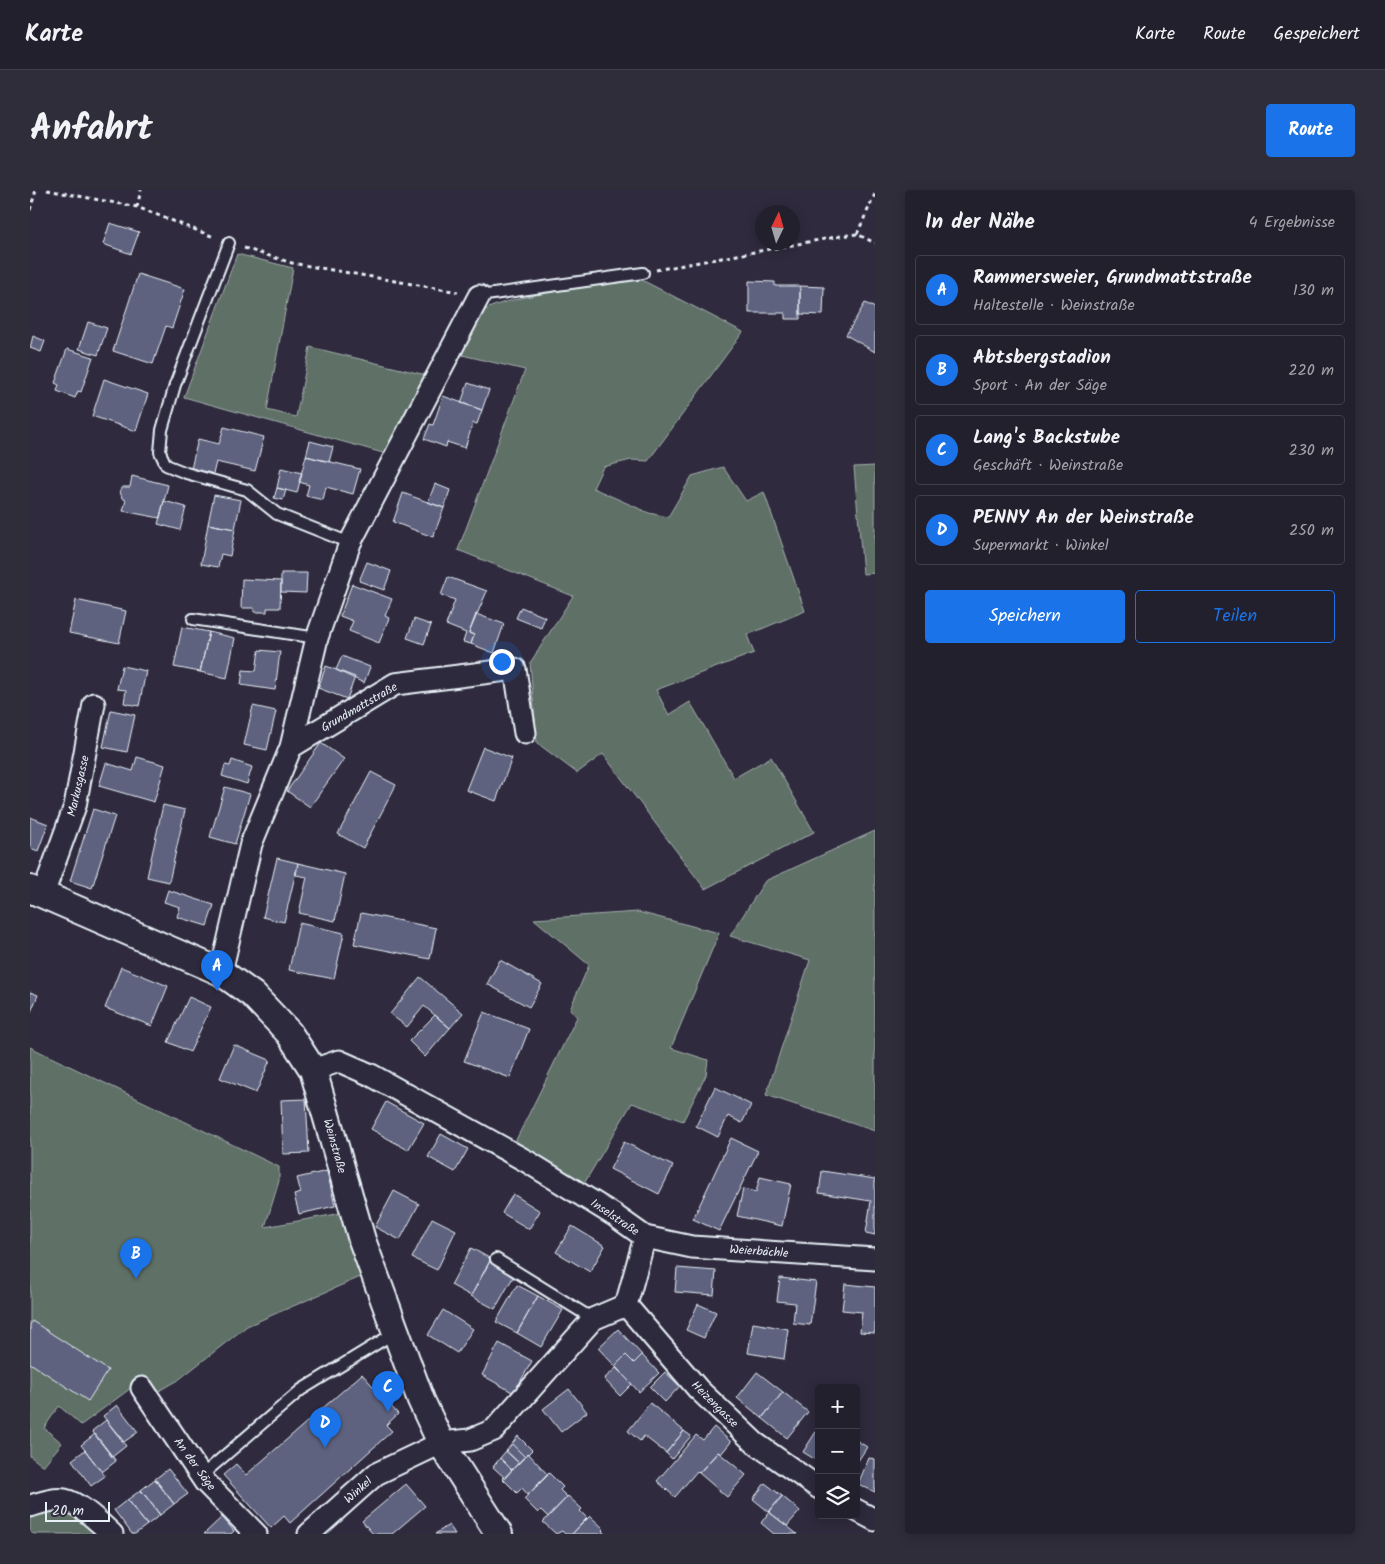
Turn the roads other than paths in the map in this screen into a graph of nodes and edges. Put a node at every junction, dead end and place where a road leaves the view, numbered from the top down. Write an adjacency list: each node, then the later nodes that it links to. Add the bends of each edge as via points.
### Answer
1 (229, 243): 4 (lane, via 175,385 162,430 160,452 166,465 247,490 277,514)
2 (643, 273): 3 (lane)
3 (479, 296): 4 (street)
4 (350, 543): 6 (street)
5 (193, 619): 6 (lane)
6 (317, 638): 9 (street)
7 (94, 704): 10 (street, Markusgasse, via 76,806)
8 (525, 733): 9 (street, Grundmattstraße, via 515,669 395,684)
9 (291, 747): 11 (street, via 251,844)
10 (37, 892): 11 (street, Weinstraße)
11 (221, 972): 12 (street, Weinstraße, via 253,995 289,1033)
12 (312, 1070): 13 (street, Inselstraße, via 339,1061 371,1075 528,1162 614,1214); 18 (street, Weinstraße, via 362,1240)
13 (644, 1237): 15 (street, Weierbächle, via 692,1247); 16 (street, Inselstraße)
14 (496, 1259): 17 (lane)
15 (875, 1259)
16 (626, 1305): 17 (street); 22 (street, Heizengasse, via 698,1389 755,1443)
17 (593, 1319): 20 (street, via 494,1430 470,1440)
18 (397, 1332): 20 (street, Weinstraße, via 421,1400); 21 (lane, via 302,1390)
19 (142, 1388): 21 (street, An der Säge)
20 (441, 1443): 28 (street, Winkel, via 376,1474); 29 (street, Weinstraße)
21 (201, 1476): 27 (street, An der Säge)
22 (815, 1485)
23 (30, 1506): 26 (street, via 65,1500 88,1513)
24 (860, 1512): 25 (street)
25 (875, 1520)
26 (112, 1534)
27 (256, 1534)
28 (310, 1534)
29 (499, 1534)

